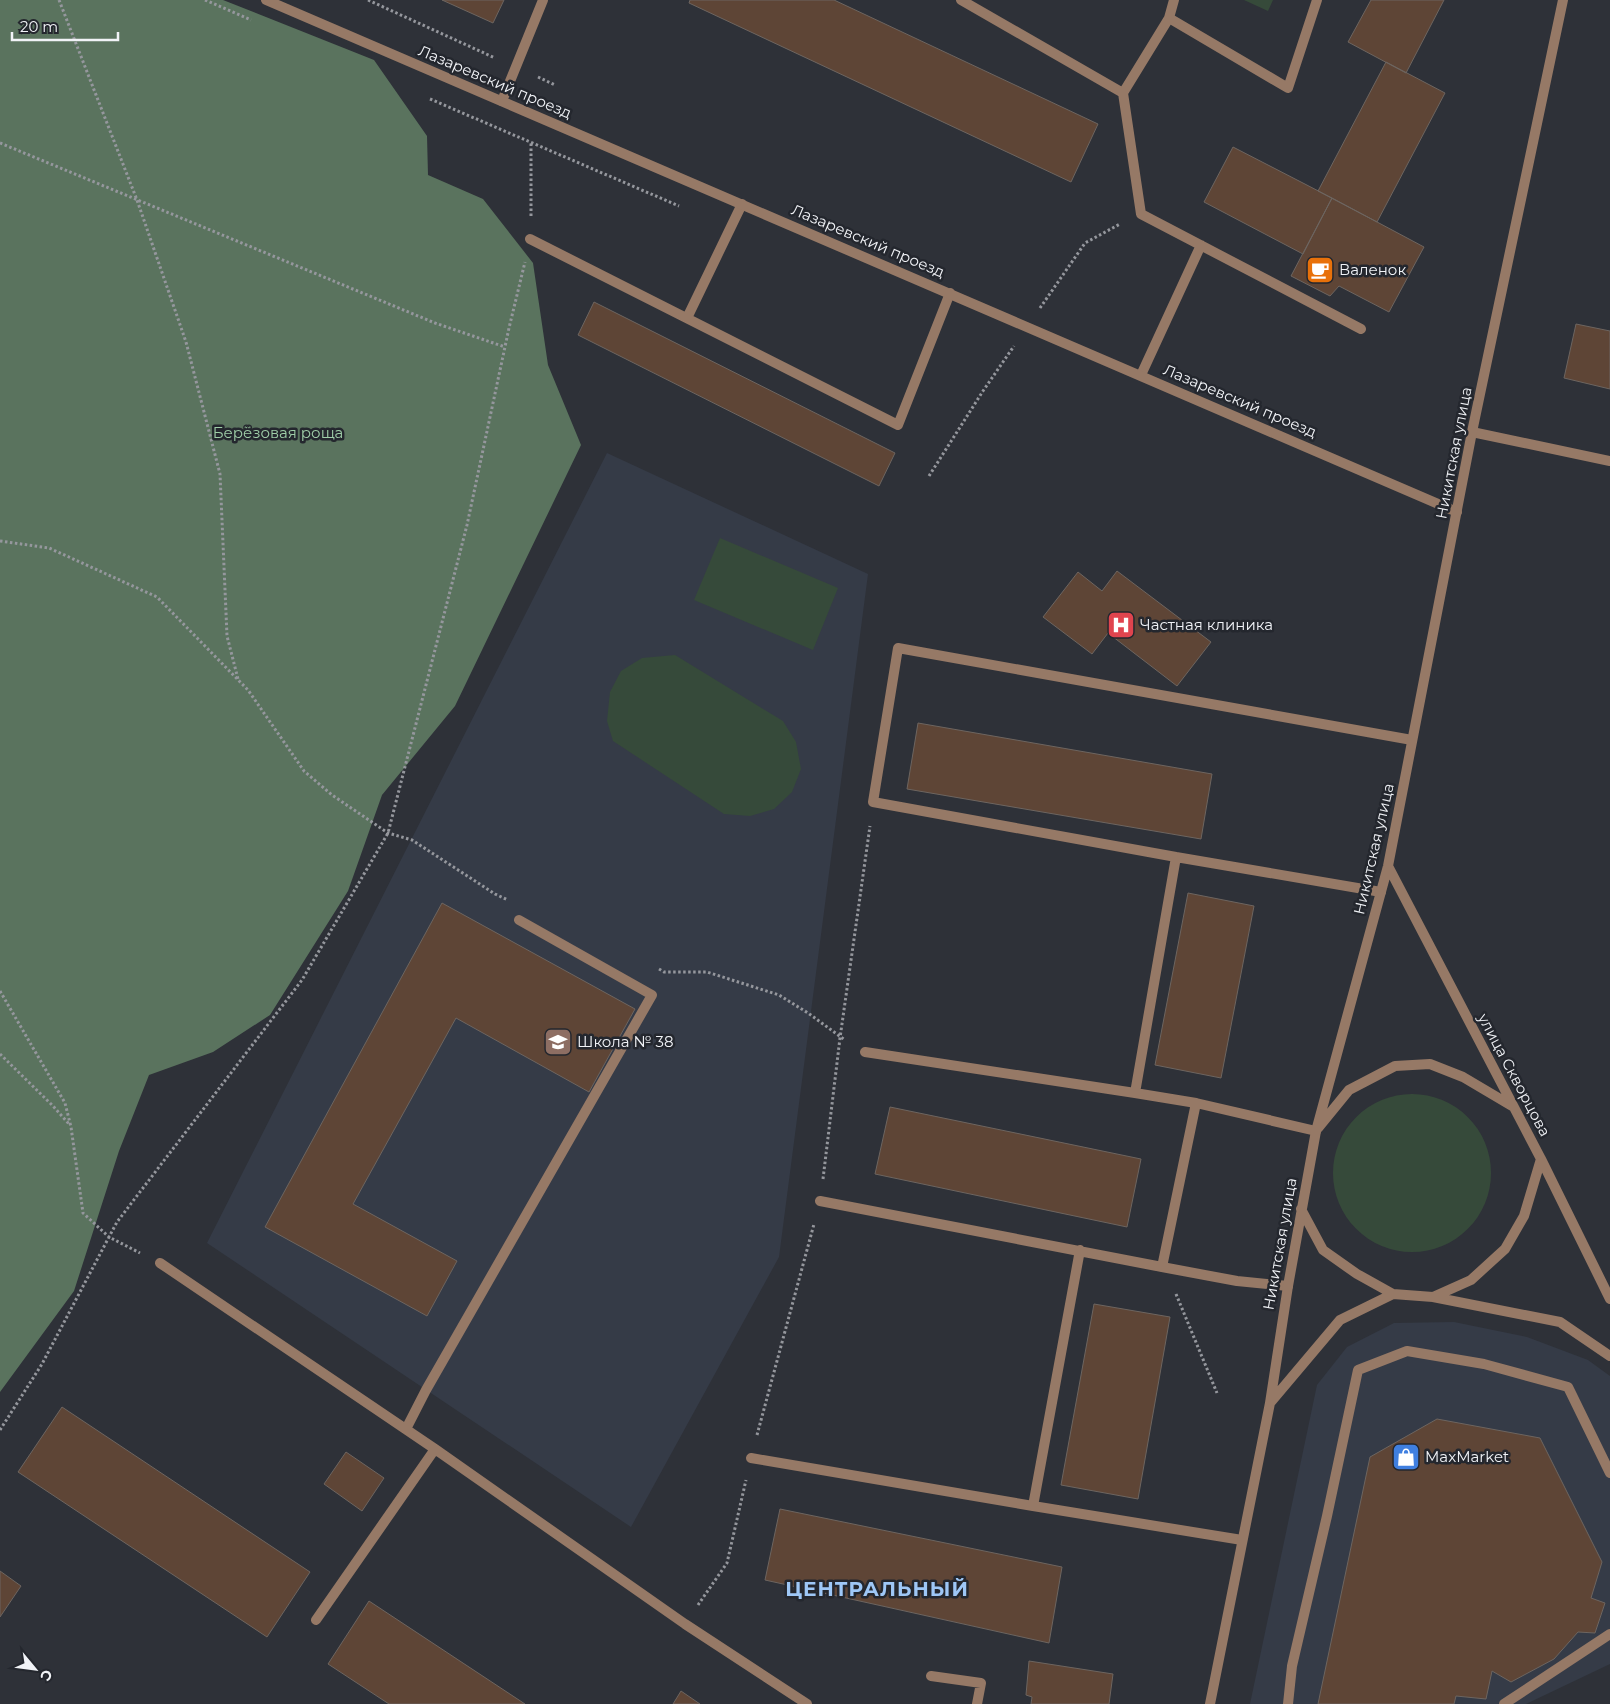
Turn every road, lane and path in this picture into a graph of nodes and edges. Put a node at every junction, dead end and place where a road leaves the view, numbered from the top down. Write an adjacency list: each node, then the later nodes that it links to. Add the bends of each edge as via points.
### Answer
1 (59, 0): 16 (path)
2 (266, 0): 13 (street, Лазаревский проезд)
3 (368, 0): 10 (path)
4 (543, 0): 10 (street)
5 (961, 0): 12 (street)
6 (1174, 0): 9 (street)
7 (1317, 0): 9 (street, via 1288,88)
8 (1563, 0): 25 (street, Никитская улица)
9 (1169, 18): 12 (street)
10 (516, 67): 11 (path); 13 (street)
11 (555, 85)
12 (1123, 93): 19 (street, via 1141,214)
13 (502, 101): 17 (street, Лазаревский проезд)
14 (0, 143): 16 (path)
15 (531, 143): 18 (path)
16 (137, 200): 23 (path, via 435,323); 29 (path, via 186,342 220,474 227,636)
17 (742, 204): 20 (street, Лазаревский проезд); 21 (street)
18 (530, 239): 21 (street); 23 (path)
19 (1201, 245): 22 (street); 24 (street)
20 (950, 293): 21 (street, via 898,424); 24 (street, Лазаревский проезд)
21 (687, 318)
22 (1361, 330)
23 (505, 347): 32 (path, via 467,526)
24 (1141, 375): 27 (street, Лазаревский проезд)
25 (1472, 432): 26 (street); 27 (street, Никитская улица)
26 (1610, 461)
27 (1457, 512): 30 (street, Никитская улица)
28 (0, 541): 29 (path, via 49,548 157,596)
29 (238, 680): 32 (path, via 304,771 332,795)
30 (1412, 740): 31 (street, via 898,648); 34 (street, Никитская улица)
31 (873, 802): 33 (street); 40 (path)
32 (388, 833): 36 (path, via 412,840 495,894); 51 (path, via 302,980 117,1222)
33 (1176, 857): 35 (street); 43 (street)
34 (1388, 866): 35 (street, Никитская улица); 45 (street, улица Скворцова)
35 (1381, 892): 47 (street, Никитская улица)
36 (513, 902)
37 (519, 920): 62 (street, via 652,995)
38 (655, 967): 40 (path, via 664,972 707,972 779,995)
39 (0, 991): 46 (path, via 65,1104)
40 (840, 1038): 41 (path); 49 (path)
41 (865, 1052): 43 (street)
42 (0, 1054): 46 (path)
43 (1134, 1093): 44 (street)
44 (1196, 1103): 47 (street); 54 (street)
45 (1512, 1106): 47 (street, via 1464,1077 1430,1064 1395,1066 1349,1090); 48 (street, улица Скворцова)
46 (71, 1127): 51 (path, via 83,1213)
47 (1316, 1131): 50 (street, Никитская улица)
48 (1541, 1159): 57 (street, via 1524,1216 1505,1249 1471,1280); 58 (street, улица Скворцова)
49 (820, 1201): 52 (street); 65 (path)
50 (1301, 1209): 55 (street, Никитская улица); 56 (street, via 1323,1250)
51 (109, 1238): 53 (path); 63 (path, via 42,1364)
52 (1080, 1250): 54 (street); 67 (street)
53 (160, 1263): 62 (street)
54 (1162, 1267): 55 (street, via 1237,1281); 60 (path)
55 (1288, 1286): 61 (street, Никитская улица)
56 (1393, 1294): 57 (street); 61 (street, via 1340,1320)
57 (1433, 1297): 59 (street, via 1560,1322)
58 (1610, 1299)
59 (1610, 1356)
60 (1217, 1393)
61 (1270, 1403): 68 (street, Никитская улица)
62 (406, 1429): 64 (street)
63 (0, 1430)
64 (435, 1449): 69 (street); 70 (street)
65 (751, 1458): 67 (street); 70 (path, via 728,1563)
66 (1610, 1473): 76 (street, via 1568,1387 1484,1364 1407,1351 1358,1370 1292,1666)
67 (1033, 1506): 68 (street)
68 (1242, 1540): 75 (street, Никитская улица)
69 (316, 1620)
70 (685, 1624): 73 (street)
71 (1610, 1634): 77 (street)
72 (931, 1676): 74 (street, via 981,1683)
73 (807, 1704)
74 (977, 1704)
75 (1210, 1704)
76 (1288, 1704)
77 (1504, 1704)

